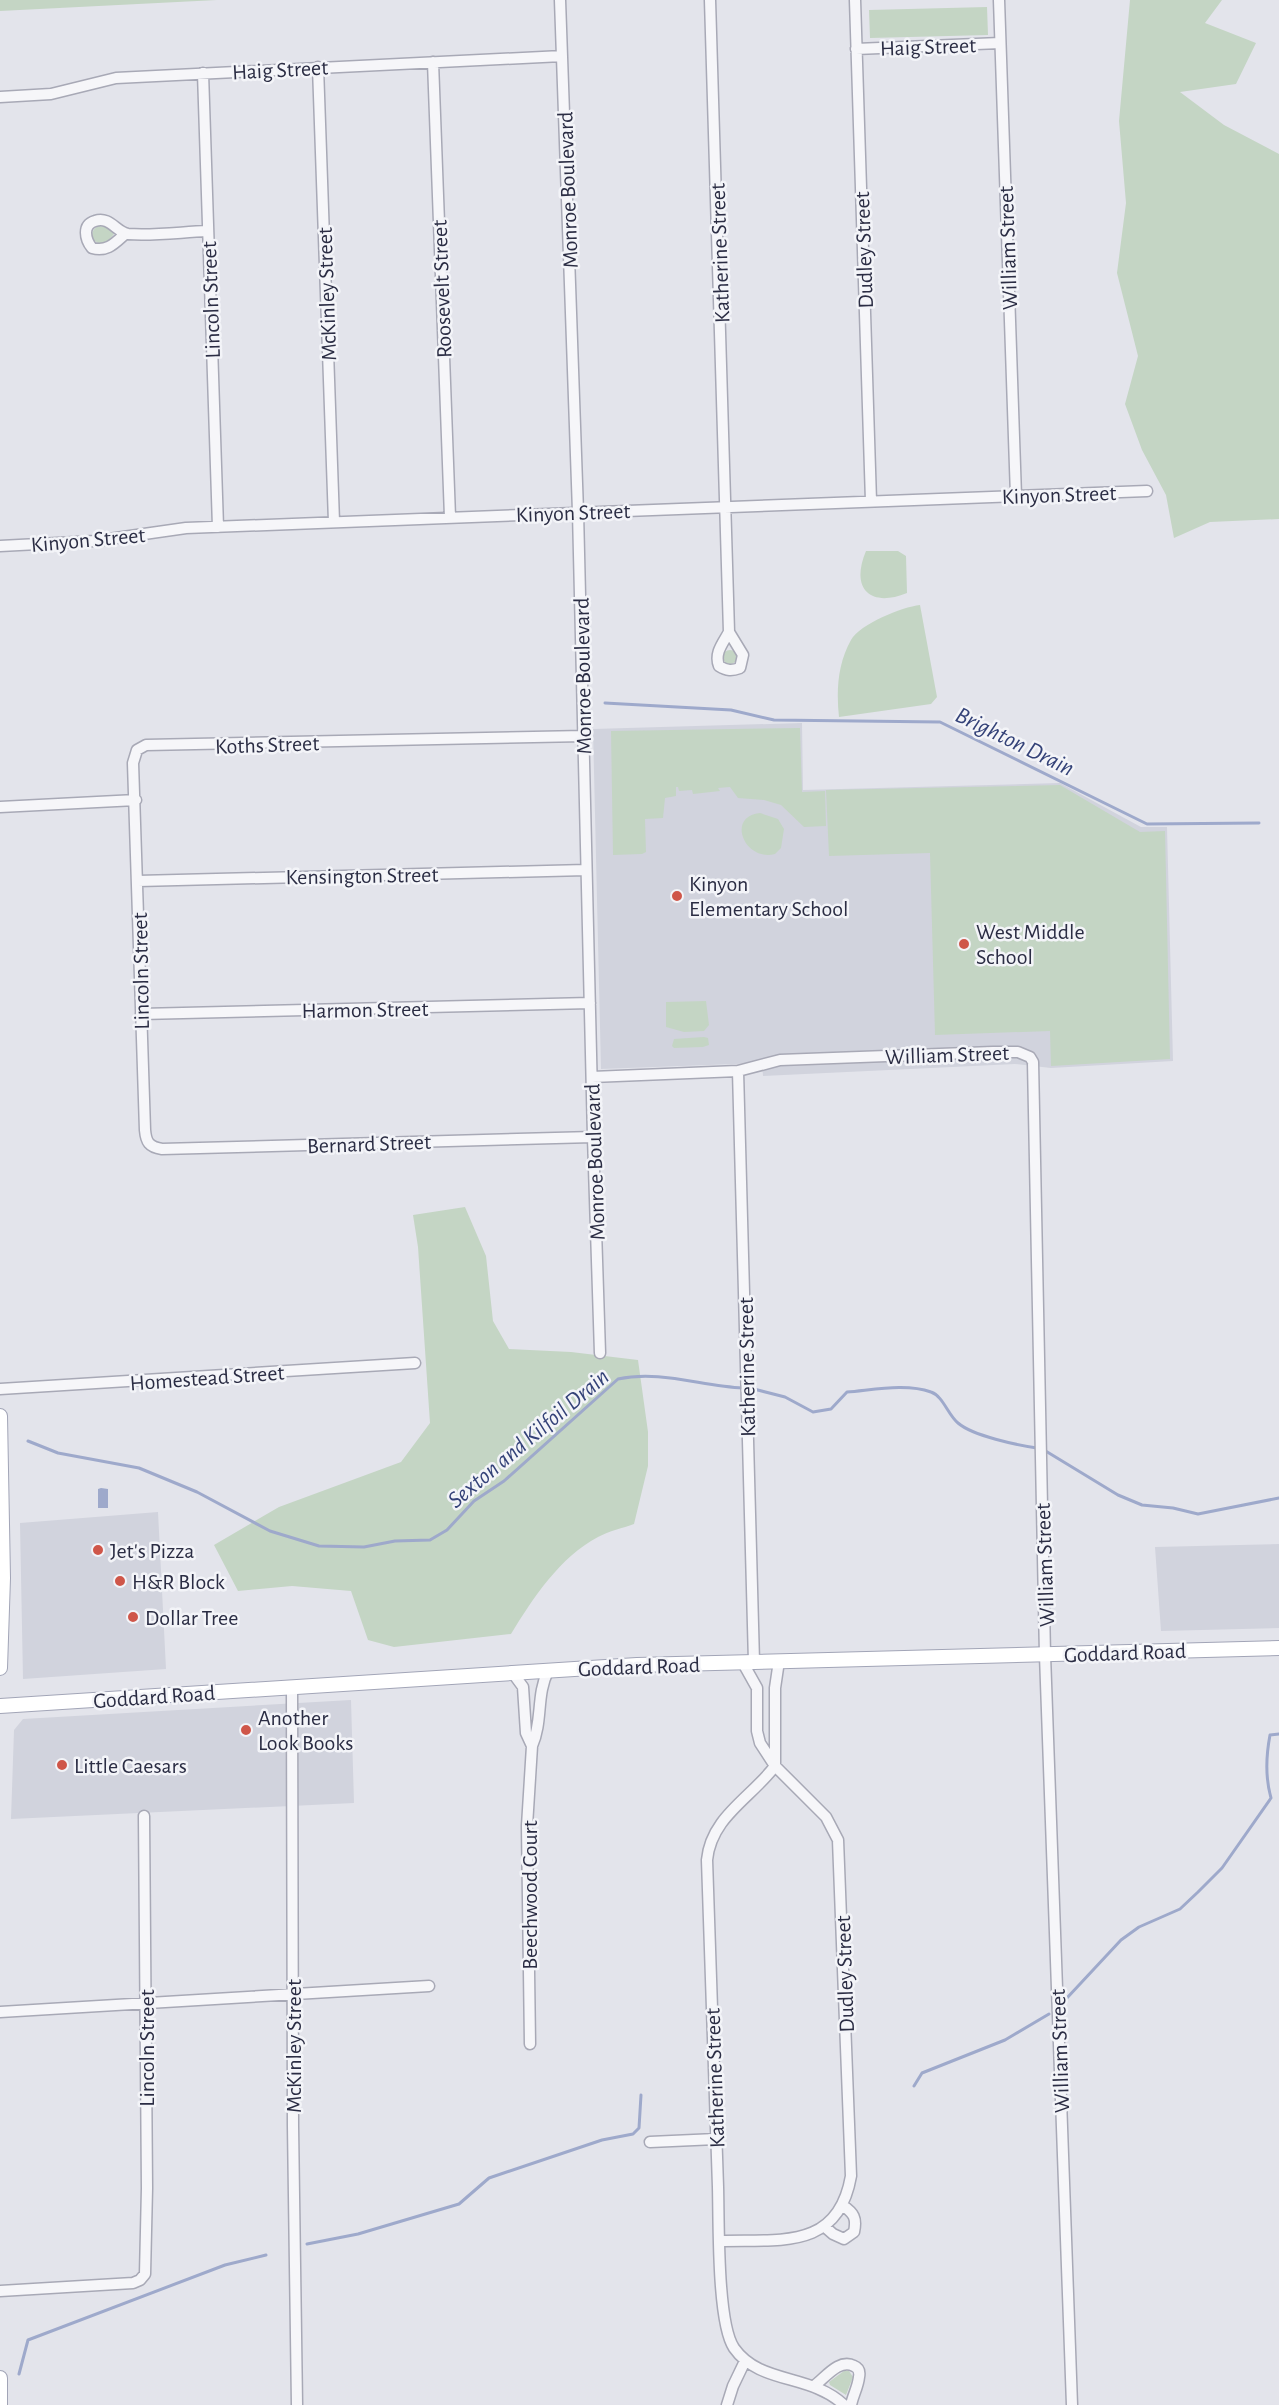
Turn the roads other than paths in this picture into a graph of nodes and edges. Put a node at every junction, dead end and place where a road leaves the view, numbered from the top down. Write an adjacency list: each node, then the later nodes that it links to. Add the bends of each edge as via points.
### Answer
1 (560, 0): 7 (street, Monroe Boulevard)
2 (710, 0): 17 (street, Katherine Street)
3 (855, 0): 6 (street, Dudley Street)
4 (999, 0): 5 (street, William Street)
5 (1000, 43): 6 (street, Haig Street); 15 (street, William Street)
6 (856, 49): 16 (street, Dudley Street)
7 (562, 56): 8 (street, Haig Street); 18 (street, Monroe Boulevard)
8 (433, 62): 9 (street, Haig Street); 19 (street, Roosevelt Street)
9 (318, 67): 10 (street, Haig Street); 20 (street, McKinley Street)
10 (203, 73): 11 (street, Haig Street, via 116,78 51,94); 12 (street, Lincoln Street)
11 (0, 98)
12 (207, 231): 13 (street); 21 (street, Lincoln Street)
13 (125, 234)
14 (1147, 491): 15 (street, Kinyon Street)
15 (1016, 496): 16 (street, Kinyon Street)
16 (871, 501): 17 (street, Kinyon Street)
17 (726, 507): 18 (street, Kinyon Street); 23 (street, Katherine Street)
18 (578, 512): 19 (street, Kinyon Street); 24 (street, Monroe Boulevard)
19 (450, 517): 20 (street, Kinyon Street)
20 (334, 522): 21 (street, Kinyon Street)
21 (218, 527): 22 (street, Kinyon Street, via 95,541)
22 (0, 546)
23 (729, 632)
24 (584, 736): 25 (street, Koths Street, via 146,745 133,758); 27 (street, Monroe Boulevard)
25 (136, 800): 26 (street); 28 (street, Lincoln Street)
26 (0, 807)
27 (586, 870): 28 (street, Kensington Street); 29 (street, Monroe Boulevard)
28 (138, 881): 30 (street, Lincoln Street)
29 (590, 1003): 30 (street, Harmon Street); 32 (street, Monroe Boulevard)
30 (141, 1014): 34 (street, Lincoln Street)
31 (738, 1071): 32 (street); 40 (street, William Street, via 780,1060 1018,1052 1030,1057); 42 (street, Katherine Street, via 747,1377)
32 (591, 1077): 33 (street, Monroe Boulevard)
33 (593, 1137): 34 (street, Bernard Street, via 162,1149); 35 (street, Monroe Boulevard)
34 (147, 1142)
35 (600, 1353)
36 (415, 1364): 37 (street, Homestead Street)
37 (0, 1389)
38 (0, 1416): 43 (main road)
39 (1279, 1648): 40 (main road, Goddard Road)
40 (1045, 1654): 41 (main road, Goddard Road); 70 (street, William Street)
41 (779, 1661): 42 (main road, Goddard Road); 49 (street, via 775,1688)
42 (749, 1663): 44 (main road, Goddard Road); 49 (street, Katherine Street, via 757,1688 760,1743)
43 (0, 1668)
44 (548, 1671): 45 (main road, Goddard Road); 48 (street, Beechwood Court, via 541,1684 539,1731)
45 (512, 1672): 46 (main road, Goddard Road); 48 (street, Beechwood Court, via 523,1687 526,1733)
46 (292, 1688): 47 (main road, Goddard Road); 52 (street, McKinley Street)
47 (0, 1706)
48 (532, 1746): 55 (street, Beechwood Court, via 527,1826)
49 (776, 1766): 56 (street, Katherine Street, via 721,1822 708,1851); 58 (street, Dudley Street, via 826,1816 838,1840 851,2176)
50 (144, 1816): 53 (street, Lincoln Street)
51 (429, 1986): 52 (street)
52 (293, 1995): 53 (street); 66 (street, McKinley Street)
53 (146, 2004): 54 (street); 61 (street, Lincoln Street, via 145,2274 133,2283)
54 (0, 2013)
55 (530, 2044)
56 (716, 2139): 57 (street); 60 (street, Katherine Street)
57 (650, 2142)
58 (842, 2205): 59 (street, Dudley Street); 59 (street, via 853,2213 854,2232 844,2239)
59 (825, 2227): 60 (street, via 797,2238)
60 (720, 2241): 62 (street, Katherine Street, via 724,2323 734,2349)
61 (0, 2290)
62 (746, 2361): 64 (street, via 760,2371); 67 (street)
63 (0, 2378): 65 (main road)
64 (814, 2386): 68 (street); 69 (street, via 839,2365 858,2368 860,2375)
65 (0, 2405)
66 (297, 2405)
67 (727, 2405)
68 (844, 2405)
69 (851, 2405)
70 (1072, 2405)

